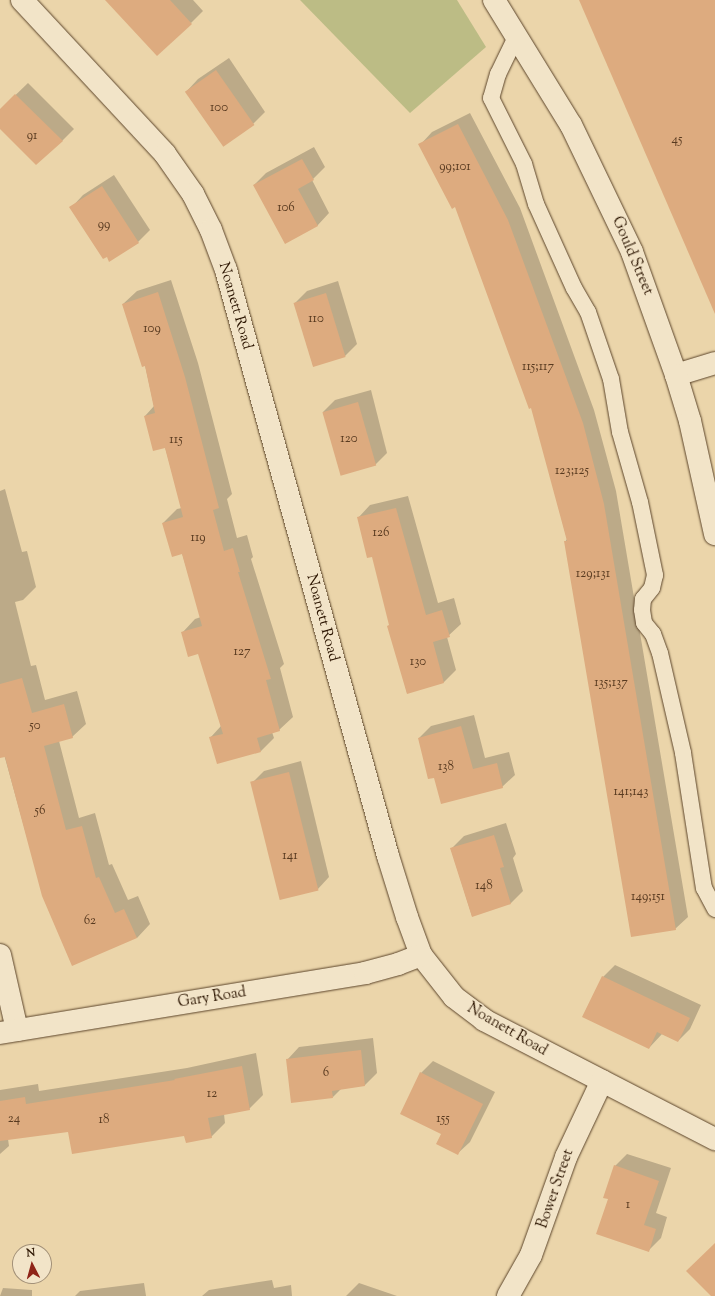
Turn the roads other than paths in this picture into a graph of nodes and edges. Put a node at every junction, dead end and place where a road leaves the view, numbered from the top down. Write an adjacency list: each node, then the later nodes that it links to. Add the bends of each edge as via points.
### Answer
1 (22, 0): 9 (street, Noanett Road, via 165,154 193,194 211,230 226,270 388,856)
2 (494, 0): 3 (street, Gould Street)
3 (516, 37): 5 (street, Gould Street, via 571,125 608,200 645,285); 7 (lane, via 498,74 491,98 524,164 536,204 574,288 588,312 611,379 620,432 640,502 655,575 652,588 643,599 644,622 653,634 660,653 682,753 704,888)
4 (715, 363): 5 (street)
5 (676, 375): 6 (street, Gould Street, via 693,434)
6 (715, 534)
7 (715, 909)
8 (0, 955): 10 (street)
9 (422, 955): 10 (street, Gary Road, via 365,973); 11 (street, Noanett Road, via 441,984 474,1013)
10 (8, 1032)
11 (602, 1081): 12 (street, Noanett Road); 13 (street, Bower Street, via 566,1157 533,1249)
12 (715, 1140)
13 (508, 1296)

